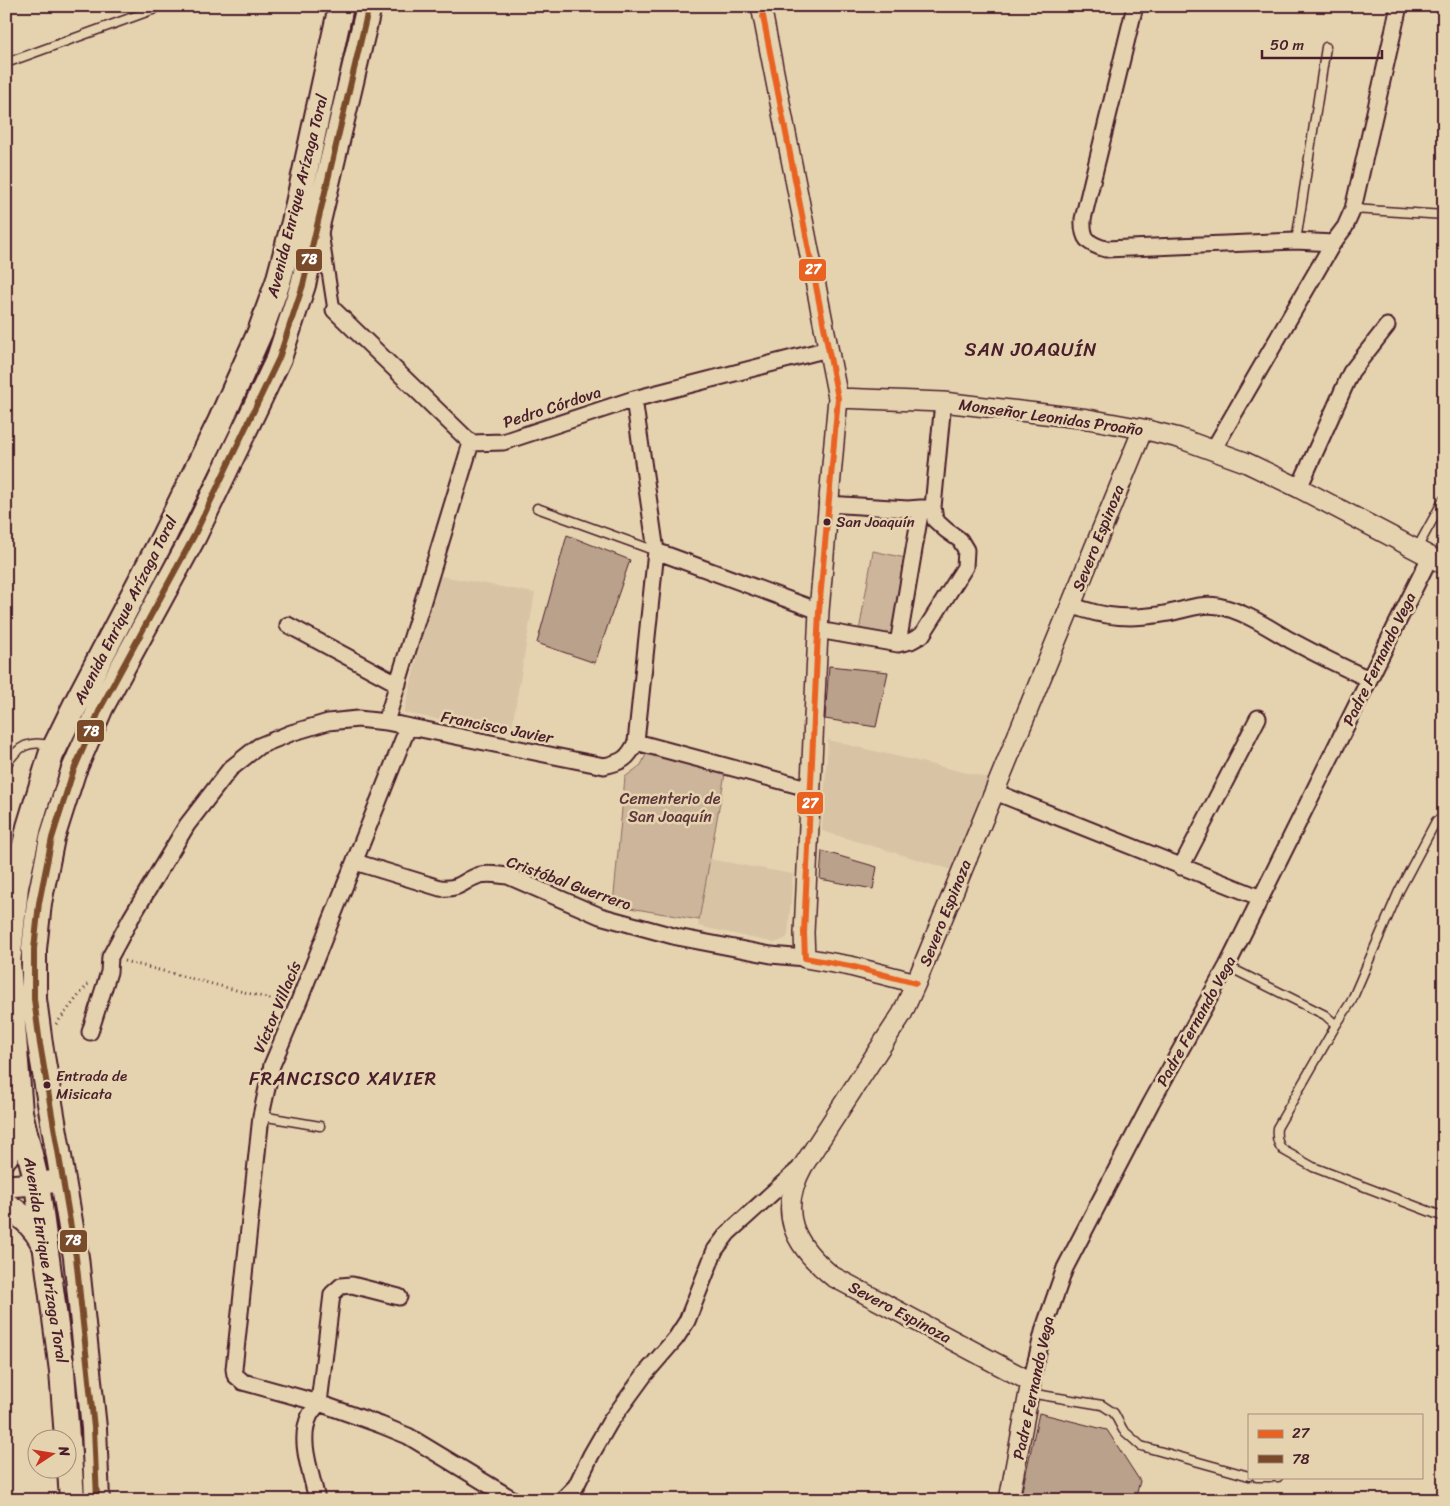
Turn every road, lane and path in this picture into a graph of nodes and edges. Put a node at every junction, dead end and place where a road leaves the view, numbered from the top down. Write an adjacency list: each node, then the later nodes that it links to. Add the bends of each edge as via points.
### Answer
1 (341, 6): 40 (main road, Avenida Enrique Arízaga Toral, via 294,222 260,332 173,519)
2 (370, 6): 10 (main road, Avenida Enrique Arízaga Toral)
3 (761, 6): 16 (street)
4 (1135, 6): 12 (street, via 1082,219 1086,240 1106,249)
5 (1399, 6): 9 (street)
6 (155, 9): 8 (lane)
7 (1326, 47): 12 (lane)
8 (6, 63)
9 (1353, 209): 11 (lane); 13 (street)
10 (320, 215): 14 (street); 56 (main road, Avenida Enrique Arízaga Toral, via 303,285 279,358 194,536 101,707 73,772 52,838 39,903 34,989)
11 (1444, 215)
12 (1296, 241): 13 (street)
13 (1333, 243): 22 (street)
14 (334, 310): 21 (street)
15 (1387, 326): 23 (street, via 1351,372)
16 (828, 349): 17 (street); 18 (street, Pedro Córdova)
17 (838, 398): 19 (street, Monseñor Leonidas Proaño); 25 (street)
18 (634, 399): 21 (street, Pedro Córdova, via 503,442); 28 (street)
19 (943, 402): 20 (street, Monseñor Leonidas Proaño, via 1088,419); 26 (street)
20 (1143, 429): 22 (street, Monseñor Leonidas Proaño); 30 (street, Severo Espinoza)
21 (471, 443): 35 (street)
22 (1214, 450): 23 (street, Monseñor Leonidas Proaño)
23 (1299, 488): 29 (street, Monseñor Leonidas Proaño)
24 (1444, 499): 29 (lane)
25 (827, 504): 26 (street, via 908,509); 31 (street)
26 (927, 507): 33 (street); 33 (street, via 946,530 960,540 966,550 965,567 922,635)
27 (537, 508): 28 (lane)
28 (656, 551): 31 (street); 39 (street)
29 (1430, 557): 34 (street, Padre Fernando Vega)
30 (1071, 605): 34 (street, via 1116,618 1217,606 1243,614); 43 (street, Severo Espinoza)
31 (819, 621): 33 (street); 42 (street)
32 (288, 625): 35 (street)
33 (898, 644)
34 (1369, 679): 47 (street, Padre Fernando Vega)
35 (398, 684): 37 (street)
36 (1258, 718): 46 (street)
37 (386, 722): 38 (street, Francisco Javier); 49 (street, Francisco Javier, via 358,719 328,722 291,733 259,746 230,769 187,825)
38 (408, 728): 39 (street, Francisco Javier, via 604,766 630,755); 45 (street, Víctor Villacís)
39 (636, 742): 42 (street)
40 (55, 747): 41 (lane, via 41,743 24,745 14,752); 48 (main road, Avenida Enrique Arízaga Toral, via 29,827)
41 (6, 765)
42 (811, 789): 50 (street)
43 (995, 792): 46 (street); 52 (street, Severo Espinoza)
44 (1436, 821): 54 (lane, via 1398,891 1351,1002)
45 (355, 862): 50 (street, Cristóbal Guerrero, via 440,888 451,889 479,876 508,876 608,918 677,937 771,955); 53 (street, Víctor Villacís)
46 (1181, 866): 47 (street)
47 (1261, 898): 51 (street, Padre Fernando Vega)
48 (10, 902): 57 (main road, Avenida Enrique Arízaga Toral, via 8,963)
49 (110, 957): 53 (path); 55 (street, Francisco Javier, via 109,972); 56 (path)
50 (805, 958): 52 (street)
51 (1227, 966): 54 (lane, via 1325,1015); 69 (street, Padre Fernando Vega, via 1065,1268 1044,1328)
52 (916, 983): 61 (street, Severo Espinoza, via 902,1014)
53 (298, 1006): 58 (street, Víctor Villacís, via 272,1065)
54 (1336, 1025): 66 (lane, via 1277,1128 1279,1146 1313,1167)
55 (90, 1032)
56 (40, 1044): 62 (main road, Avenida Enrique Arízaga Toral)
57 (20, 1112): 60 (main road); 63 (main road, Avenida Enrique Arízaga Toral)
58 (262, 1116): 59 (lane); 70 (street, Víctor Villacís, via 235,1375 243,1382)
59 (320, 1126)
60 (6, 1156)
61 (802, 1166): 69 (street, Severo Espinoza, via 795,1180 790,1210 798,1240 815,1262 832,1276); 78 (street, via 728,1233 715,1250 687,1321 610,1422 576,1486)
62 (63, 1180): 63 (main road); 75 (main road, Avenida Enrique Arízaga Toral, via 78,1276 94,1428)
63 (37, 1184): 64 (main road); 67 (main road, Avenida Enrique Arízaga Toral)
64 (6, 1186)
65 (6, 1205): 67 (main road, via 37,1231)
66 (1444, 1217)
67 (46, 1247): 71 (main road, Avenida Enrique Arízaga Toral)
68 (398, 1297): 70 (street, via 352,1285 341,1286 332,1294)
69 (1030, 1388): 72 (lane, via 1102,1405 1114,1413 1123,1430 1141,1446); 79 (street, Padre Fernando Vega)
70 (320, 1403): 76 (street, via 310,1414 305,1444); 77 (street, via 408,1436)
71 (66, 1428)
72 (1248, 1476)
73 (70, 1478): 74 (main road, Avenida Enrique Arízaga Toral)
74 (72, 1500)
75 (97, 1500)
76 (317, 1500)
77 (514, 1500)
78 (562, 1500)
79 (1009, 1500)

